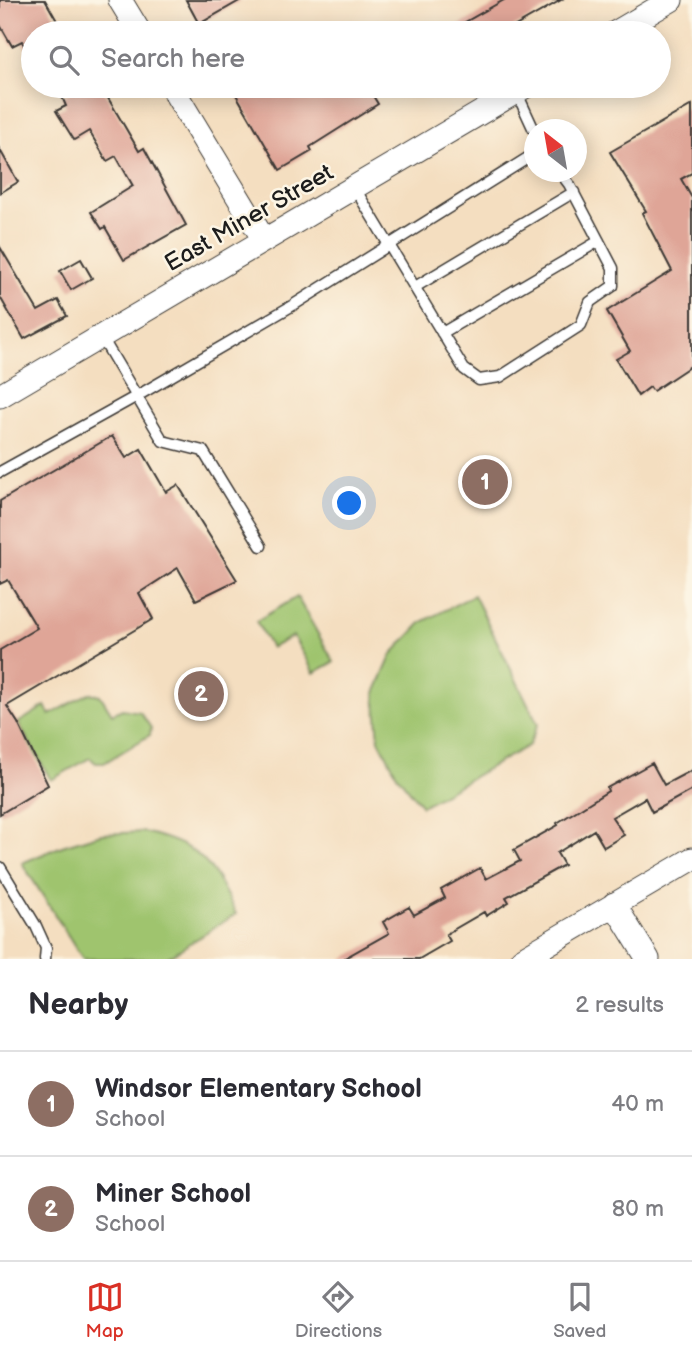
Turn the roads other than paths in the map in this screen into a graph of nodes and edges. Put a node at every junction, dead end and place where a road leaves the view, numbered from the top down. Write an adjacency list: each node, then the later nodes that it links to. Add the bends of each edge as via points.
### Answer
1 (120, 0): 3 (street)
2 (671, 0): 4 (street)
3 (133, 21)
4 (635, 21)
5 (178, 98): 13 (street)
6 (504, 98): 11 (street, East Miner Street)
7 (524, 98): 8 (lane)
8 (531, 119)
9 (524, 161): 15 (lane)
10 (567, 182): 12 (lane)
11 (354, 187): 13 (street, East Miner Street); 15 (lane)
12 (574, 192): 14 (lane); 16 (lane)
13 (264, 240): 18 (street, East Miner Street)
14 (599, 241): 17 (lane); 17 (lane, via 613,268 612,286 590,302 581,325 500,377 479,380 464,369)
15 (389, 245): 16 (lane); 20 (lane)
16 (415, 287): 17 (lane)
17 (442, 333)
18 (102, 336): 19 (street, East Miner Street); 20 (lane)
19 (0, 396)
20 (137, 396): 21 (lane); 22 (lane, via 163,441 203,451)
21 (0, 472)
22 (261, 546)
23 (692, 859): 25 (street)
24 (0, 867): 26 (lane, via 36,926 46,948)
25 (614, 904): 27 (street); 28 (street)
26 (45, 959)
27 (522, 959)
28 (649, 959)

